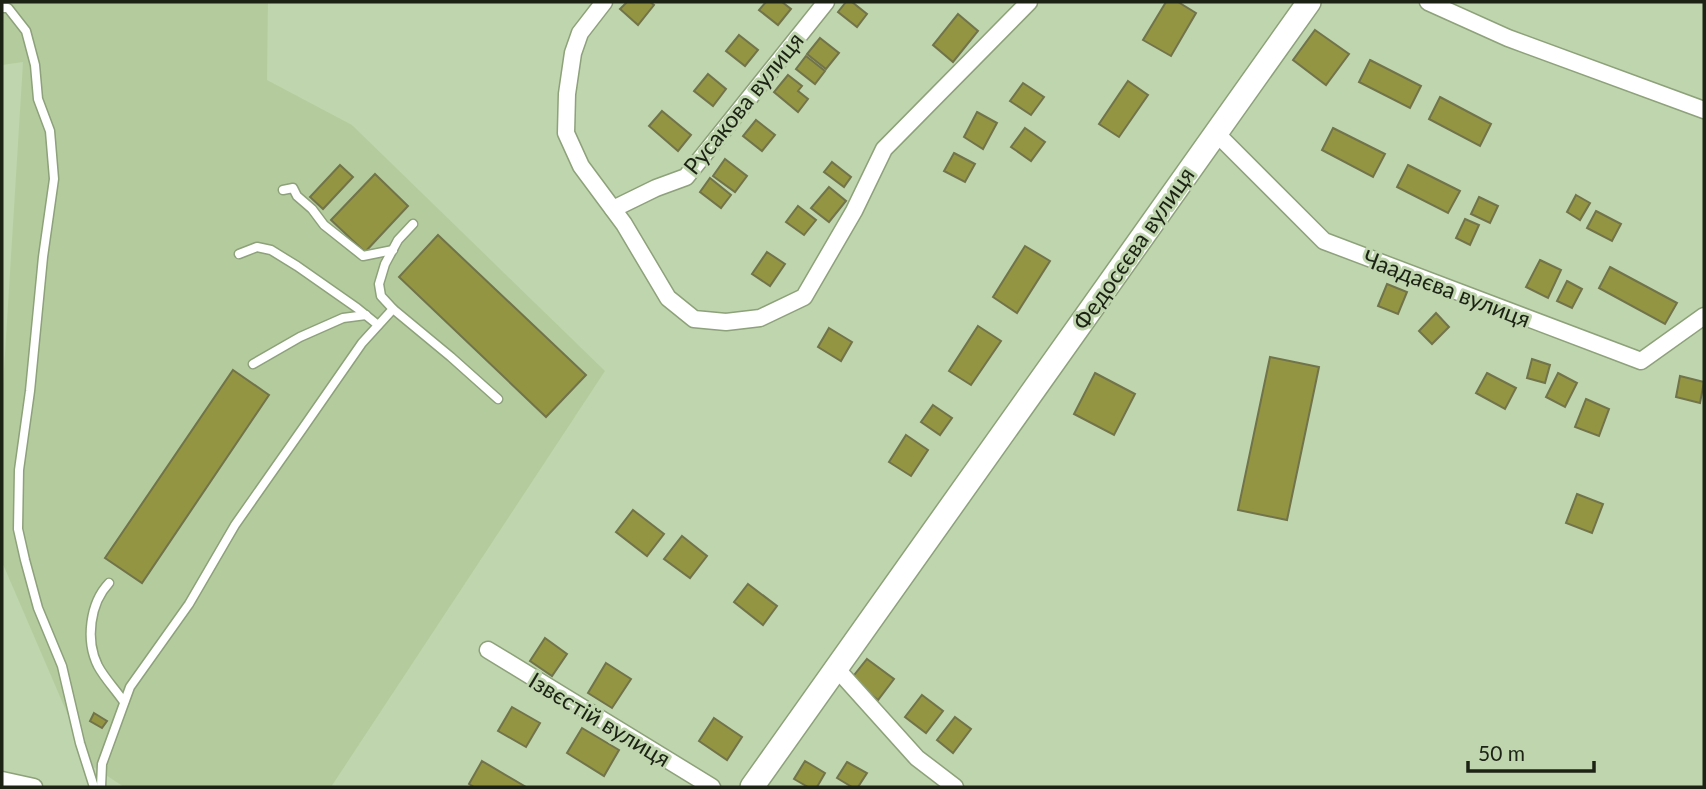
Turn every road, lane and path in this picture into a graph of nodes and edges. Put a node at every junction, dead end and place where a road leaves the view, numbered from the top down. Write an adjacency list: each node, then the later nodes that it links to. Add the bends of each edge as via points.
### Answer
1 (604, 2): 10 (street, via 580,33 573,53 566,133 580,166)
2 (826, 2): 10 (street, Русакова вулиця, via 685,177)
3 (1029, 2): 10 (street, via 884,149 804,297 761,318 694,319 668,298)
4 (1309, 2): 8 (main road, Федосєєва вулиця)
5 (1428, 2): 7 (street, via 1508,38)
6 (2, 8): 26 (lane, via 8,8 26,31 38,99 50,131 54,179 19,470 18,529)
7 (1704, 110)
8 (1215, 132): 16 (street, Чаадаєва вулиця, via 1324,241 1528,319 1642,361); 22 (main road, Федосєєва вулиця)
9 (283, 190): 12 (lane, via 293,188 324,225 363,256)
10 (613, 209)
11 (413, 224): 12 (lane)
12 (393, 250): 14 (lane, via 379,284 381,296)
13 (239, 254): 15 (lane, via 257,247 271,250)
14 (393, 309): 17 (lane); 19 (lane)
15 (366, 315): 17 (lane); 18 (lane, via 342,318)
16 (1704, 316)
17 (378, 326): 23 (lane, via 235,525)
18 (253, 364)
19 (498, 399)
20 (109, 583): 23 (lane, via 101,592 90,633 98,666)
21 (488, 650): 28 (street, Ізвєстій вулиця)
22 (836, 667): 29 (main road); 30 (street, via 916,758)
23 (124, 702): 27 (lane, via 102,764)
24 (2, 780): 25 (street)
25 (34, 787)
26 (94, 787)
27 (101, 787)
28 (712, 787)
29 (751, 787)
30 (955, 787)

